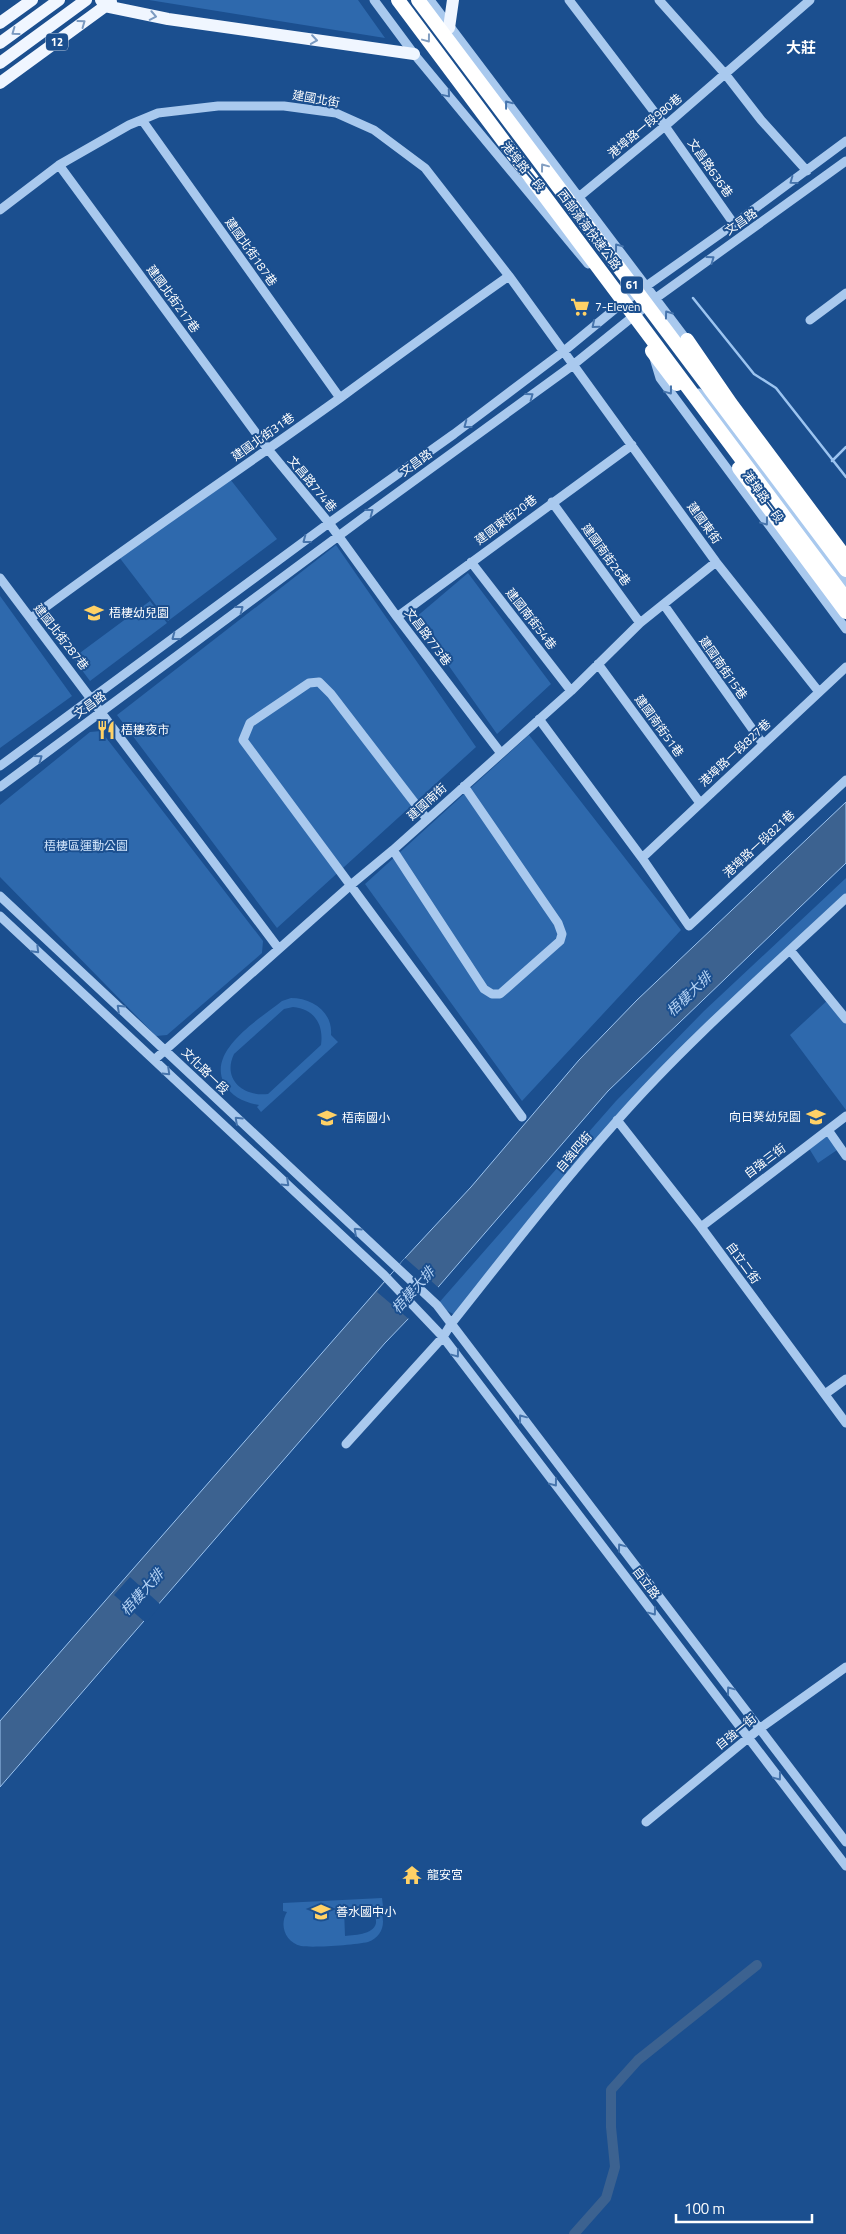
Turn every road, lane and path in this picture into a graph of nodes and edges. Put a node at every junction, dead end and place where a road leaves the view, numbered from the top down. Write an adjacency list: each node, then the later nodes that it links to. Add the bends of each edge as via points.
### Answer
1 (32, 0): 13 (main road)
2 (59, 0): 15 (main road, one-way to 15)
3 (86, 0): 17 (main road, 12)
4 (374, 0): 16 (street, 港埠路一段)
5 (398, 0): 54 (highway, 西部濱海快速公路 / 61, one-way to 54, bridge)
6 (418, 0): 51 (highway, 西部濱海快速公路 / 61, one-way to 6, bridge)
7 (430, 0): 14 (street, 港埠路一段)
8 (453, 0): 14 (main road)
9 (569, 0): 21 (street, 文昌路636巷)
10 (659, 0): 18 (street)
11 (810, 0): 18 (street, 港埠路一段980巷)
12 (107, 2): 16 (main road, one-way to 16, via 168,19); 19 (main road, 12, one-way to 12)
13 (0, 23)
14 (449, 28): 26 (street, 港埠路一段, one-way to 14)
15 (0, 43)
16 (414, 54): 33 (street, 港埠路一段, one-way to 33)
17 (0, 63)
18 (726, 75): 21 (street, 港埠路一段980巷); 25 (street, via 761,120)
19 (0, 83)
20 (142, 120): 24 (street, 建國北街); 29 (street, 建國北街, via 158,113 218,106 284,106 336,113 374,130 425,168); 40 (street, 建國北街187巷)
21 (665, 126): 26 (street, 港埠路一段980巷); 28 (street, 文昌路636巷)
22 (846, 141): 25 (street, 文昌路)
23 (846, 161): 32 (street, 文昌路, one-way to 23)
24 (59, 165): 27 (street, 建國北街); 43 (street, 建國北街217巷)
25 (807, 170): 28 (street, 文昌路, one-way to 28)
26 (580, 196): 30 (street, 港埠路一段, one-way to 26)
27 (0, 210)
28 (734, 224): 30 (street, 文昌路)
29 (509, 276): 37 (street, 建國北街); 40 (street, 建國北街31巷, via 420,337)
30 (648, 286): 32 (street, 港埠路一段); 33 (street, 文昌路)
31 (846, 293): 35 (street)
32 (656, 298): 34 (street, 文昌路); 36 (street, 港埠路一段, one-way to 32)
33 (621, 304): 34 (street, 港埠路一段); 37 (street, 文昌路, one-way to 37)
34 (630, 318): 38 (street, 港埠路一段); 39 (street, 文昌路)
35 (810, 320)
36 (686, 340): 41 (street, 港埠路一段); 47 (street, 港埠路一段, via 718,374); 48 (highway)
37 (564, 351): 39 (street, 建國北街); 45 (street, 文昌路, one-way to 45)
38 (652, 351): 41 (street, 港埠路一段, via 681,374); 56 (highway); 60 (street, 港埠路一段, one-way to 60, via 660,378)
39 (573, 365): 42 (street, 建國東街); 46 (street, 文昌路, one-way to 39)
40 (340, 398): 43 (street, 建國北街31巷)
41 (723, 418): 53 (street, 港埠路一段)
42 (632, 445): 44 (street, 建國東街20巷); 50 (street, 建國東街)
43 (267, 448): 45 (street, 文昌路774巷); 58 (street, 建國北街31巷, via 110,558)
44 (552, 502): 49 (street, 建國東街20巷); 59 (street, 建國南街26巷)
45 (329, 523): 46 (street, 文昌路774巷); 65 (street, 文昌路, one-way to 65)
46 (337, 536): 57 (street, 文昌路773巷); 66 (street, 文昌路, one-way to 46)
47 (846, 547)
48 (846, 558)
49 (471, 562): 57 (street, 建國東街20巷); 63 (street, 建國南街54巷)
50 (716, 562): 55 (street, 建國南街); 64 (street, 建國東街)
51 (846, 570)
52 (0, 578): 58 (street, 建國北街287巷)
53 (846, 583)
54 (846, 598)
55 (664, 605): 59 (street, 建國南街); 68 (street, 建國南街15巷)
56 (846, 612)
57 (397, 617): 69 (street, 文昌路773巷)
58 (31, 618): 65 (street, 建國北街287巷)
59 (640, 623): 61 (street, 建國南街)
60 (846, 629)
61 (598, 664): 63 (street, 建國南街); 74 (street, 建國南街51巷)
62 (846, 667): 64 (street, 港埠路一段827巷)
63 (571, 691): 67 (street, 建國南街)
64 (819, 692): 68 (street, 港埠路一段827巷)
65 (93, 699): 66 (street, 建國北街287巷); 70 (street, 文昌路)
66 (101, 713): 72 (street, 文昌路, one-way to 66); 82 (street, 建國北街287巷)
67 (539, 719): 69 (street, 建國南街); 77 (street)
68 (763, 744): 74 (street, 港埠路一段827巷)
69 (500, 752): 73 (street, 建國南街)
70 (0, 766)
71 (846, 780): 77 (street, 港埠路一段821巷, via 689,926)
72 (0, 786)
73 (464, 786): 75 (street, 建國南街); 76 (street, via 558,923 562,934 560,941 500,994 492,994 484,989)
74 (700, 803): 77 (street, 港埠路一段827巷)
75 (426, 819): 76 (street, 建國南街); 78 (street, via 320,682 309,683 250,723 244,740)
76 (393, 850): 78 (street, 建國南街)
77 (642, 858)
78 (352, 884): 82 (street, 建國南街); 88 (street)
79 (0, 896): 85 (street, 文化路一段, one-way to 79)
80 (846, 898): 83 (street, 自強四街)
81 (0, 916): 86 (street, one-way to 86)
82 (279, 949): 85 (street, 建國南街)
83 (790, 950): 84 (street); 89 (street, 自強四街)
84 (846, 1019)
85 (165, 1049): 86 (street, 建國南街); 93 (street, 文化路一段, one-way to 85)
86 (154, 1060): 95 (street, 自立路, one-way to 95, via 384,1275)
87 (846, 1116): 90 (street, 自強三街)
88 (522, 1117)
89 (617, 1120): 92 (street, 自立二街); 94 (street, 自強四街)
90 (828, 1130): 91 (street); 92 (street, 自強三街)
91 (846, 1156)
92 (701, 1227): 97 (street, 自立二街)
93 (437, 1305): 94 (street, 自立路)
94 (451, 1324): 95 (street, 自強四街); 101 (street, 自立路, one-way to 94)
95 (443, 1337): 99 (street, 自強四街); 102 (street, 自立路, one-way to 102)
96 (846, 1379): 97 (street)
97 (825, 1394): 98 (street, 自立二街)
98 (846, 1423)
99 (346, 1444)
100 (846, 1667): 101 (street, 自強一街)
101 (759, 1729): 102 (street, 自強一街); 104 (street, 自立路)
102 (749, 1738): 103 (street, 自強一街); 105 (street, 自立路, one-way to 105)
103 (646, 1822)
104 (846, 1842)
105 (846, 1866)

